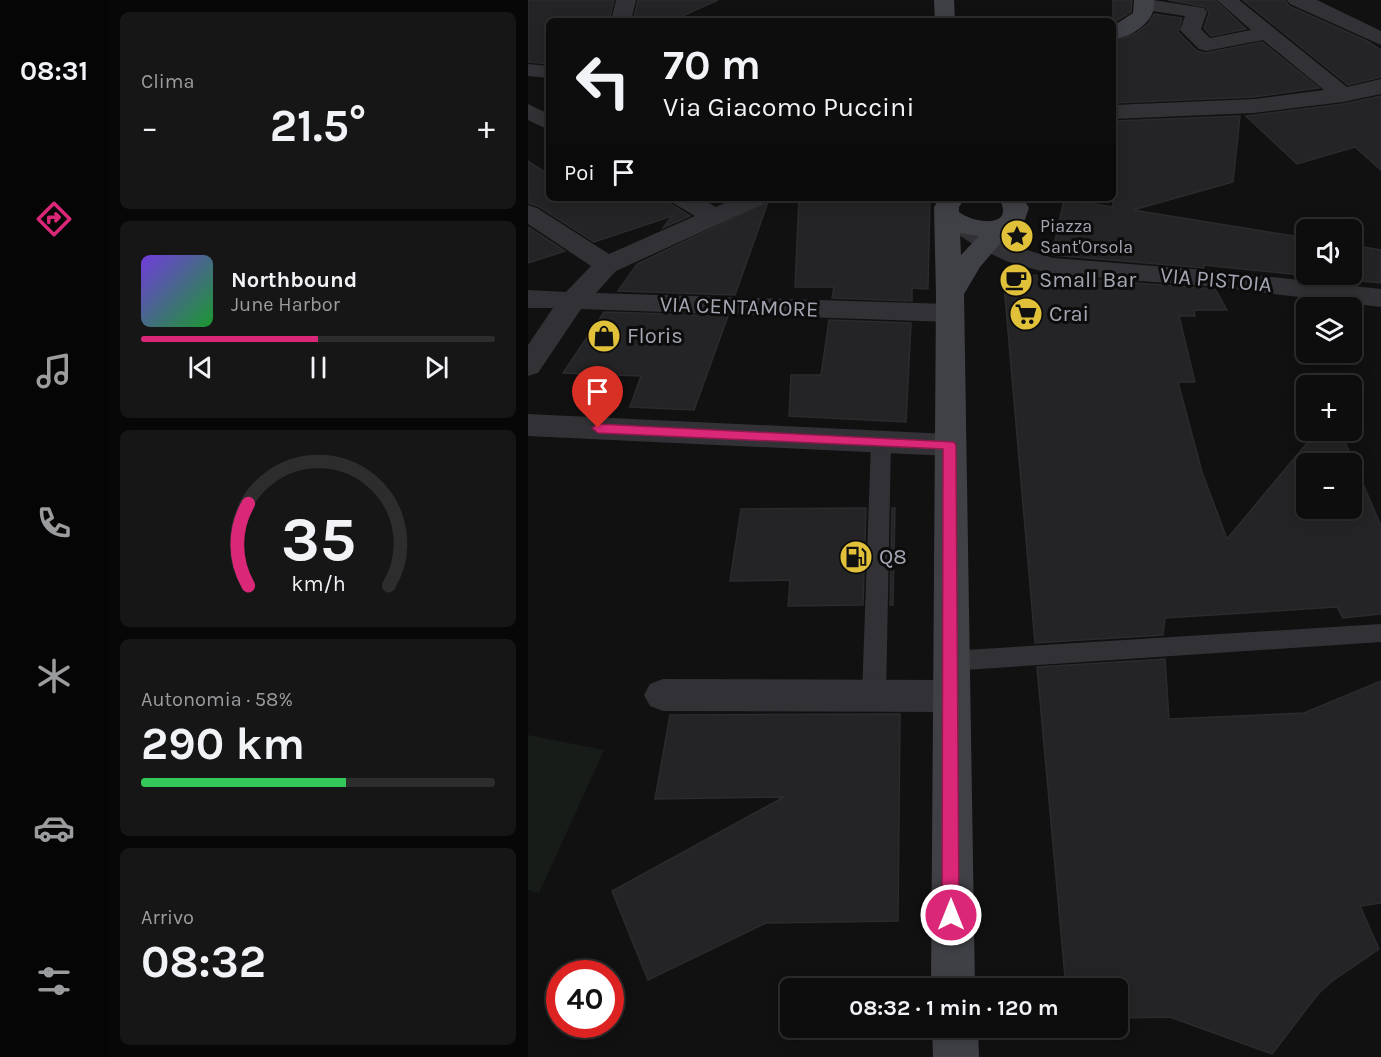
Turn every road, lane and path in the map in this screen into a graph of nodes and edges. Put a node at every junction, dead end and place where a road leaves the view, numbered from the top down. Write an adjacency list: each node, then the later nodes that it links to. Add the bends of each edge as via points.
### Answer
1 (626, 0): 6 (street)
2 (944, 0): 7 (street)
3 (1227, 0): 9 (street)
4 (1297, 0): 10 (street)
5 (1145, 2): 8 (street, via 1142,16); 9 (street, via 1197,12 1190,30 1206,45)
6 (622, 18)
7 (945, 18)
8 (1116, 32)
9 (1267, 33): 14 (street)
10 (1381, 39)
11 (528, 70): 12 (street)
12 (546, 72)
13 (1380, 88): 14 (street)
14 (1343, 95): 16 (street, via 1254,106)
15 (528, 111): 17 (street)
16 (1116, 112)
17 (546, 121)
18 (687, 201): 22 (street)
19 (750, 201): 22 (street)
20 (528, 213): 23 (street)
21 (983, 213): 24 (street, VIA PISTOIA, via 1015,255 1051,266 1218,279); 27 (street); 27 (street, via 969,263)
22 (715, 217): 23 (street)
23 (607, 265): 26 (street)
24 (1381, 298)
25 (528, 299): 26 (street, VIA CENTAMORE)
26 (572, 302): 27 (street, VIA CENTAMORE); 28 (street)
27 (950, 303): 31 (street)
28 (528, 366)
29 (528, 425): 30 (street)
30 (880, 442): 31 (street); 35 (lane)
31 (949, 445): 33 (street)
32 (1381, 633): 33 (lane)
33 (950, 679): 35 (street); 36 (street)
34 (663, 695): 35 (street)
35 (874, 696)
36 (952, 978)
37 (955, 1038): 38 (street)
38 (956, 1057)

